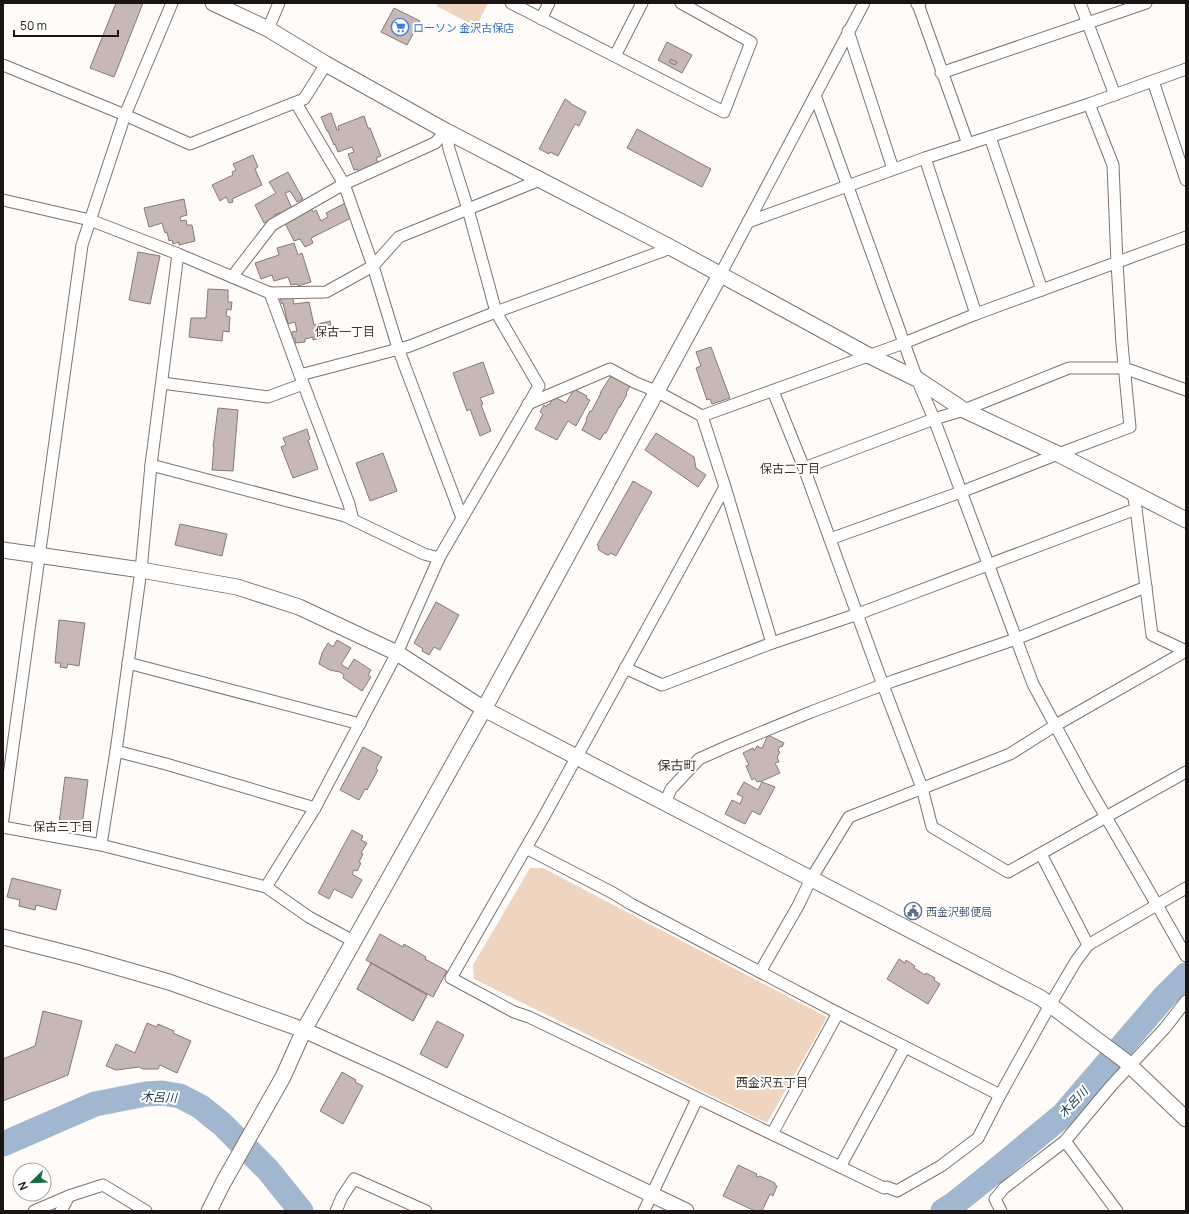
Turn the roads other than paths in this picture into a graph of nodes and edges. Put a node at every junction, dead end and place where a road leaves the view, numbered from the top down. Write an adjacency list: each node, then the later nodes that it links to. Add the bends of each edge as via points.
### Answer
1 (172, 3): 26 (street)
2 (213, 3): 14 (street)
3 (279, 3): 14 (street)
4 (511, 3): 12 (street)
5 (549, 3): 12 (street)
6 (642, 3): 16 (street)
7 (681, 3): 16 (street, via 751,42 724,112)
8 (864, 3): 15 (street)
9 (918, 3): 20 (street)
10 (1080, 3): 13 (street)
11 (1146, 3): 13 (street)
12 (541, 19): 16 (street)
13 (1088, 24): 20 (street); 23 (street)
14 (268, 29): 17 (street)
15 (848, 31): 22 (street); 31 (street)
16 (615, 56)
17 (326, 64): 24 (street, via 304,99); 27 (street)
18 (3, 65): 26 (street)
19 (1186, 69): 21 (street)
20 (941, 73): 29 (street)
21 (1153, 82): 23 (street); 33 (street)
22 (815, 95): 35 (street); 39 (street)
23 (1115, 95): 25 (street)
24 (296, 103): 26 (street, via 190,144); 34 (street)
25 (1089, 104): 28 (street); 43 (street, via 1113,165)
26 (125, 115): 38 (street)
27 (446, 131): 32 (street); 34 (street, via 435,143); 37 (street, via 448,149)
28 (990, 137): 29 (street); 47 (street)
29 (968, 144): 30 (street)
30 (925, 158): 31 (street); 50 (street)
31 (893, 169): 35 (street)
32 (540, 180): 37 (street); 41 (street)
33 (1186, 180)
34 (344, 184): 44 (street); 46 (street, via 272,225)
35 (847, 186): 39 (street); 51 (street)
36 (3, 200): 38 (street)
37 (468, 209): 44 (street, via 399,237); 49 (street)
38 (90, 220): 42 (street); 77 (street, via 82,245)
39 (748, 222): 45 (street)
40 (1186, 237): 43 (street)
41 (671, 248): 45 (street); 49 (street)
42 (178, 254): 46 (street); 57 (street)
43 (1116, 263): 47 (street); 54 (street)
44 (373, 266): 48 (street, via 326,292); 52 (street)
45 (720, 274): 53 (street); 59 (street)
46 (232, 277): 48 (street)
47 (1042, 290): 50 (street)
48 (270, 293): 55 (street)
49 (496, 312): 52 (street, via 410,346); 61 (street, via 539,386)
50 (976, 314): 51 (street)
51 (904, 343): 53 (street); 56 (street)
52 (398, 348): 55 (street); 72 (street)
53 (868, 355): 56 (street); 60 (street)
54 (1124, 368): 58 (street); 62 (street, via 1069,368); 65 (street, via 1130,427)
55 (301, 379): 57 (street, via 268,397); 73 (street)
56 (917, 379): 62 (street); 64 (street)
57 (162, 383): 66 (street)
58 (1186, 390)
59 (656, 391): 61 (street, via 610,369); 63 (street); 90 (street)
60 (773, 391): 63 (street); 67 (street)
61 (528, 404): 72 (street)
62 (964, 410): 64 (street); 65 (street)
63 (702, 416): 68 (street)
64 (934, 418): 67 (street); 69 (street)
65 (1058, 454): 69 (street); 70 (street)
66 (151, 465): 73 (street); 80 (street)
67 (804, 468): 75 (street)
68 (725, 487): 84 (street); 88 (street)
69 (961, 492): 75 (street); 79 (street)
70 (1133, 494): 71 (street); 74 (street)
71 (1136, 509): 79 (street); 81 (street)
72 (462, 518): 78 (street)
73 (353, 520): 78 (street, via 424,554)
74 (1186, 520)
75 (830, 539): 82 (street)
76 (3, 550): 77 (street)
77 (38, 555): 80 (street); 100 (street)
78 (439, 558): 86 (street)
79 (988, 565): 82 (street); 83 (street)
80 (140, 570): 86 (street, via 237,587 299,607); 87 (street)
81 (1146, 587): 83 (street); 85 (street, via 1152,635)
82 (858, 614): 84 (street); 89 (street)
83 (1016, 639): 89 (street); 92 (street, via 1033,684)
84 (772, 643): 88 (street, via 662,685)
85 (1186, 651): 92 (street)
86 (397, 654): 90 (street); 91 (street)
87 (128, 663): 91 (street); 93 (street)
88 (625, 668): 94 (street)
89 (883, 685): 96 (street); 97 (street, via 699,759 671,789)
90 (484, 709): 94 (street); 110 (street)
91 (360, 724): 98 (street)
92 (1056, 725): 96 (street, via 1010,754); 99 (street)
93 (116, 751): 98 (street); 102 (street)
94 (577, 757): 97 (street); 103 (street)
95 (1186, 772): 99 (street)
96 (922, 788): 104 (street, via 932,826 1008,872); 105 (street, via 849,817)
97 (665, 803): 105 (street)
98 (315, 808): 106 (street)
99 (1106, 817): 104 (street); 108 (street)
100 (3, 819)
101 (3, 827): 102 (street)
102 (101, 844): 106 (street)
103 (526, 848): 113 (street); 121 (street, via 451,978 514,1012)
104 (1042, 854): 111 (street)
105 (811, 879): 113 (street); 115 (street)
106 (266, 887): 110 (street, via 309,918)
107 (1186, 888): 108 (street)
108 (1158, 904): 111 (street); 112 (street)
109 (3, 937): 117 (street, via 169,982)
110 (354, 942): 117 (street)
111 (1088, 945): 115 (street)
112 (1185, 955)
113 (760, 972): 116 (street)
114 (1186, 1001): 119 (street, via 1164,1028)
115 (1050, 1005): 119 (street); 120 (street)
116 (838, 1013): 118 (street); 123 (street)
117 (304, 1030): 126 (street, via 394,1070); 131 (street, via 283,1077)
118 (905, 1047): 120 (street); 125 (street)
119 (1127, 1063): 122 (street); 124 (street)
120 (1000, 1095): 125 (street, via 978,1138 941,1166 897,1191 884,1188)
121 (697, 1099): 123 (street); 126 (street)
122 (1186, 1119)
123 (772, 1134): 125 (street)
124 (1065, 1141): 136 (street, via 1004,1188 995,1199); 137 (street)
125 (840, 1167)
126 (652, 1194): 134 (street); 135 (street)
127 (69, 1196): 128 (street); 129 (street); 130 (street, via 103,1185)
128 (34, 1211)
129 (61, 1211)
130 (146, 1211)
131 (209, 1211)
132 (336, 1211): 133 (street, via 354,1179)
133 (426, 1211)
134 (644, 1211)
135 (686, 1211)
136 (1001, 1211)
137 (1117, 1211)

